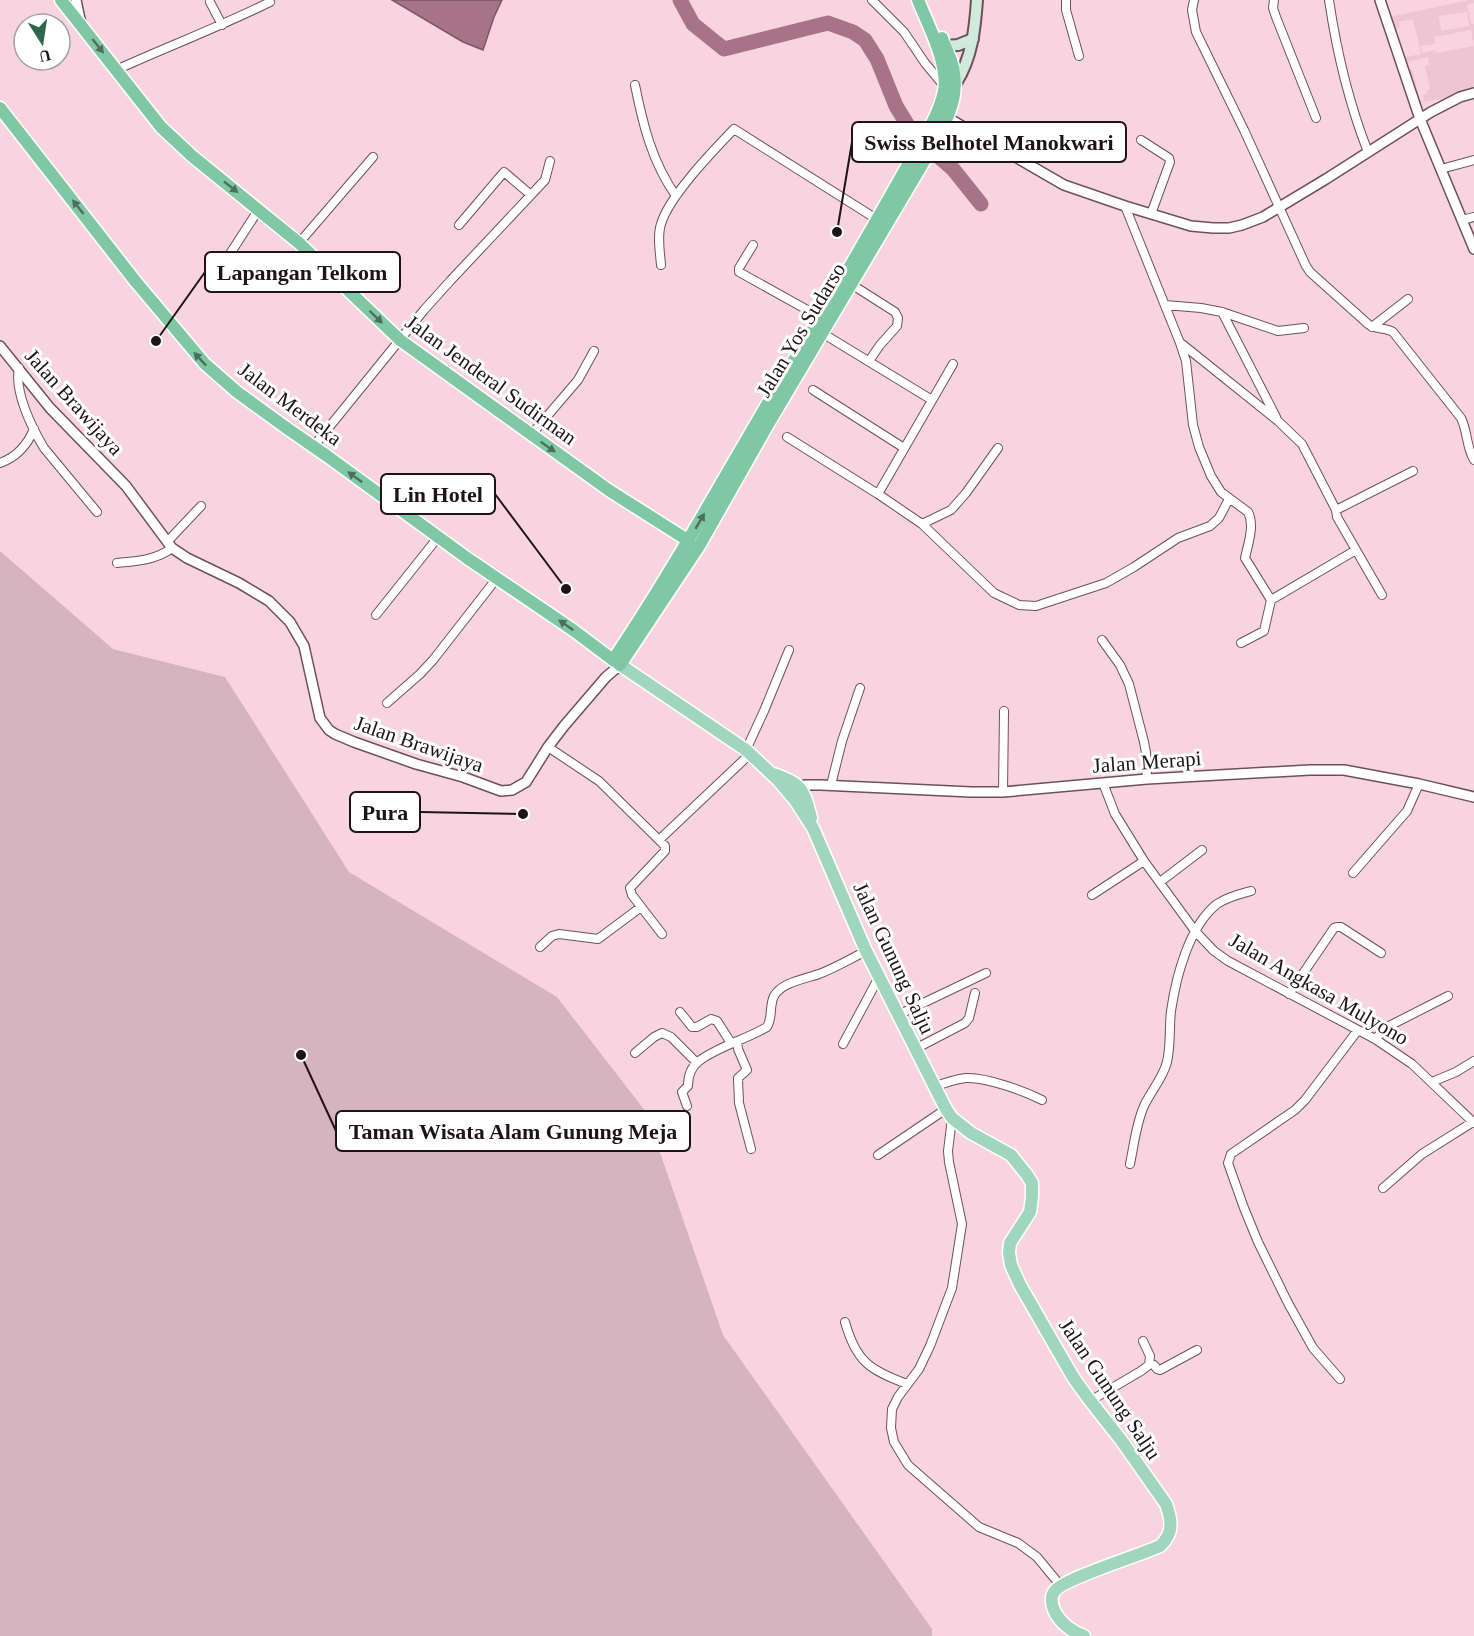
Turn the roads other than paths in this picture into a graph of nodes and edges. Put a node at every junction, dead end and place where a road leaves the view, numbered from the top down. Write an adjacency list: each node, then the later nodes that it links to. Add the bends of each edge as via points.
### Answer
1 (872, 0): 18 (street, via 904,32 925,63)
2 (918, 0): 18 (highway, Jalan Yos Sudarso, via 945,81)
3 (927, 0): 15 (highway, Jalan Yos Sudarso)
4 (977, 0): 14 (main road)
5 (1066, 0): 16 (street)
6 (1194, 0): 36 (street, via 1196,32)
7 (1274, 0): 23 (street, via 1276,17)
8 (1329, 0): 27 (street, via 1347,92)
9 (1380, 0): 24 (street)
10 (68, 1): 17 (highway, Jalan Jenderal Sudirman, one-way to 17, via 81,25)
11 (210, 2): 13 (street)
12 (270, 2): 13 (street)
13 (222, 25): 17 (street)
14 (973, 39): 15 (main road); 18 (main road, via 965,66)
15 (945, 46): 18 (highway, Jalan Yos Sudarso, via 951,60)
16 (1079, 56)
17 (116, 70): 37 (highway, Jalan Jenderal Sudirman, one-way to 37, via 161,127)
18 (950, 85): 22 (highway, Jalan Yos Sudarso, via 953,101); 25 (highway, Jalan Yos Sudarso)
19 (635, 86): 34 (street, via 654,157)
20 (1474, 93): 24 (street, via 1446,103)
21 (0, 108): 70 (highway, Jalan Merdeka, one-way to 21, via 205,364)
22 (948, 118): 25 (highway, Jalan Yos Sudarso); 35 (street, via 1064,186)
23 (1316, 118)
24 (1420, 119): 27 (street); 32 (street)
25 (935, 132): 28 (highway, Jalan Yos Sudarso)
26 (1141, 140): 38 (street, via 1170,162)
27 (1368, 152): 36 (street)
28 (920, 156): 40 (highway, Jalan Yos Sudarso); 48 (highway, Jalan Yos Sudarso)
29 (373, 157): 43 (street)
30 (1474, 160): 32 (street)
31 (550, 161): 33 (street, via 545,180)
32 (1441, 170): 41 (street)
33 (531, 195): 42 (street, via 504,172); 56 (street)
34 (676, 196): 40 (street, via 735,129); 47 (street, via 660,229)
35 (1125, 206): 38 (street); 50 (street)
36 (1279, 208): 38 (street, via 1229,228 1191,226); 53 (street, via 1310,272)
37 (259, 209): 43 (highway, Jalan Jenderal Sudirman); 46 (street)
38 (1151, 214)
39 (1474, 217): 41 (street)
40 (878, 220): 52 (highway, Jalan Yos Sudarso)
41 (1462, 220): 45 (street)
42 (459, 225)
43 (299, 243): 56 (highway, Jalan Jenderal Sudirman, one-way to 56)
44 (753, 245): 52 (street, via 739,272)
45 (1474, 249)
46 (226, 260)
47 (661, 265)
48 (851, 284): 55 (highway, Jalan Yos Sudarso); 60 (street, via 895,312 898,318 897,326)
49 (1408, 299): 53 (street)
50 (1165, 305): 51 (street); 57 (street)
51 (1222, 312): 54 (street, via 1278,331); 66 (street)
52 (820, 317): 64 (highway, Jalan Yos Sudarso)
53 (1372, 327): 73 (street, via 1393,332 1461,418)
54 (1304, 328)
55 (822, 333): 60 (street); 64 (highway, Jalan Yos Sudarso)
56 (400, 340): 68 (highway, Jalan Jenderal Sudirman); 70 (street)
57 (1180, 343): 66 (street); 77 (street, via 1195,435 1216,486)
58 (0, 346): 62 (street, Jalan Brawijaya)
59 (594, 351): 68 (street, via 578,380)
60 (869, 361): 65 (street)
61 (953, 364): 65 (street)
62 (19, 368): 67 (street, via 20,392); 84 (street, Jalan Brawijaya, via 50,408 126,486)
63 (813, 390): 71 (street)
64 (780, 393): 83 (highway, Jalan Yos Sudarso, one-way to 64); 94 (highway, Jalan Yos Sudarso, via 699,546)
65 (932, 400): 71 (street)
66 (1278, 421): 79 (street, via 1302,444)
67 (34, 429): 74 (street, via 19,453); 80 (street, via 44,448)
68 (531, 435): 83 (highway, Jalan Jenderal Sudirman, one-way to 83)
69 (787, 437): 76 (street)
70 (314, 447): 82 (highway, Jalan Merdeka, one-way to 70)
71 (904, 448): 76 (street)
72 (998, 448): 81 (street, via 951,510)
73 (1474, 460)
74 (0, 463)
75 (1413, 471): 79 (street)
76 (878, 494): 81 (street)
77 (1229, 499): 81 (street, via 1219,518 1210,525 1178,538 1119,576 1030,607 994,593); 89 (street, via 1250,515 1245,558)
78 (201, 506): 84 (street)
79 (1336, 510): 85 (street)
80 (98, 512)
81 (922, 524)
82 (439, 536): 87 (highway, Jalan Merdeka); 90 (street)
83 (689, 541): 94 (highway, Jalan Yos Sudarso)
84 (170, 545): 86 (street, via 162,555); 98 (street, Jalan Brawijaya, via 269,601 290,622 304,646 320,718 335,734 501,791 526,782)
85 (1356, 550): 88 (street); 89 (street)
86 (117, 563)
87 (497, 578): 94 (highway, Jalan Merdeka, one-way to 87); 96 (street, via 433,660)
88 (1382, 595)
89 (1270, 600): 92 (street, via 1264,631)
90 (376, 615)
91 (1102, 640): 100 (street, via 1129,684 1144,742)
92 (1241, 643)
93 (789, 650): 99 (street)
94 (617, 662): 98 (street, Jalan Brawijaya); 99 (main road)
95 (860, 688): 103 (street)
96 (387, 703)
97 (1005, 711): 105 (street)
98 (548, 747): 107 (street, via 599,781)
99 (748, 752): 104 (main road, via 773,774 793,781); 107 (street)
100 (1147, 779): 101 (street, Jalan Merapi); 102 (street, Jalan Merapi, via 1310,770 1344,771)
101 (1103, 783): 105 (street, Jalan Merapi); 109 (street, Jalan Angkasa Mulyono, via 1115,814)
102 (1419, 784): 106 (street, Jalan Merapi); 110 (street, via 1407,811)
103 (826, 785): 104 (street, Jalan Merapi); 105 (street, Jalan Merapi)
104 (796, 792): 118 (main road, Jalan Gunung Salju)
105 (1003, 792)
106 (1474, 797)
107 (659, 840): 114 (street, via 665,851 630,888)
108 (1202, 850): 111 (street)
109 (1144, 861): 111 (street, Jalan Angkasa Mulyono); 113 (street)
110 (1353, 873)
111 (1160, 882): 115 (street, Jalan Angkasa Mulyono)
112 (1251, 891): 115 (street, via 1218,904)
113 (1092, 895)
114 (641, 907): 116 (street); 117 (street, via 598,939 559,934)
115 (1195, 931): 123 (street, Jalan Angkasa Mulyono, via 1228,961); 143 (street, via 1174,996 1168,1058 1139,1118)
116 (662, 934)
117 (540, 947)
118 (866, 951): 121 (main road, Jalan Gunung Salju); 129 (street, via 784,987 773,998 767,1027)
119 (1381, 953): 123 (street, via 1341,927 1334,928)
120 (986, 973): 126 (street)
121 (879, 977): 126 (main road, Jalan Gunung Salju); 130 (street)
122 (975, 993): 131 (street, via 965,1023)
123 (1289, 994): 127 (street, Jalan Angkasa Mulyono)
124 (1448, 996): 128 (street, via 1389,1026)
125 (680, 1012): 129 (street, via 692,1027 711,1019 717,1021)
126 (898, 1015): 131 (main road, Jalan Gunung Salju)
127 (1358, 1030): 128 (street, Jalan Angkasa Mulyono); 149 (street, via 1305,1100 1231,1154 1228,1163 1258,1242 1288,1303 1313,1348)
128 (1375, 1039): 135 (street, Jalan Angkasa Mulyono)
129 (734, 1042): 134 (street); 141 (street, via 747,1070 738,1078 739,1103)
130 (843, 1044)
131 (915, 1049): 136 (main road, Jalan Gunung Salju)
132 (635, 1053): 134 (street, via 662,1033)
133 (1474, 1061): 135 (street)
134 (696, 1062): 138 (street, via 682,1092)
135 (1432, 1082): 140 (street, Jalan Angkasa Mulyono)
136 (934, 1087): 137 (street, via 977,1079); 139 (main road, Jalan Gunung Salju)
137 (1042, 1100)
138 (687, 1106)
139 (949, 1114): 142 (street); 150 (street, via 949,1162 962,1230 946,1305 930,1347); 151 (main road, Jalan Gunung Salju, via 971,1133 1011,1155 1032,1183 1030,1212 1010,1243 1011,1265)
140 (1473, 1123): 144 (street, via 1422,1154)
141 (751, 1149)
142 (878, 1155)
143 (1130, 1164)
144 (1383, 1188)
145 (844, 1322): 150 (street, via 850,1342 862,1360 883,1376)
146 (1143, 1341): 148 (street)
147 (1197, 1350): 148 (street, via 1160,1370)
148 (1150, 1363): 151 (street)
149 (1340, 1379)
150 (907, 1384): 152 (street, via 892,1409 891,1428 894,1442 908,1465 979,1527 1018,1543 1037,1557)
151 (1090, 1401): 152 (main road, Jalan Gunung Salju, via 1166,1504 1171,1530 1160,1546)
152 (1060, 1585): 153 (main road, via 1052,1594 1053,1608 1062,1622)
153 (1084, 1636)

